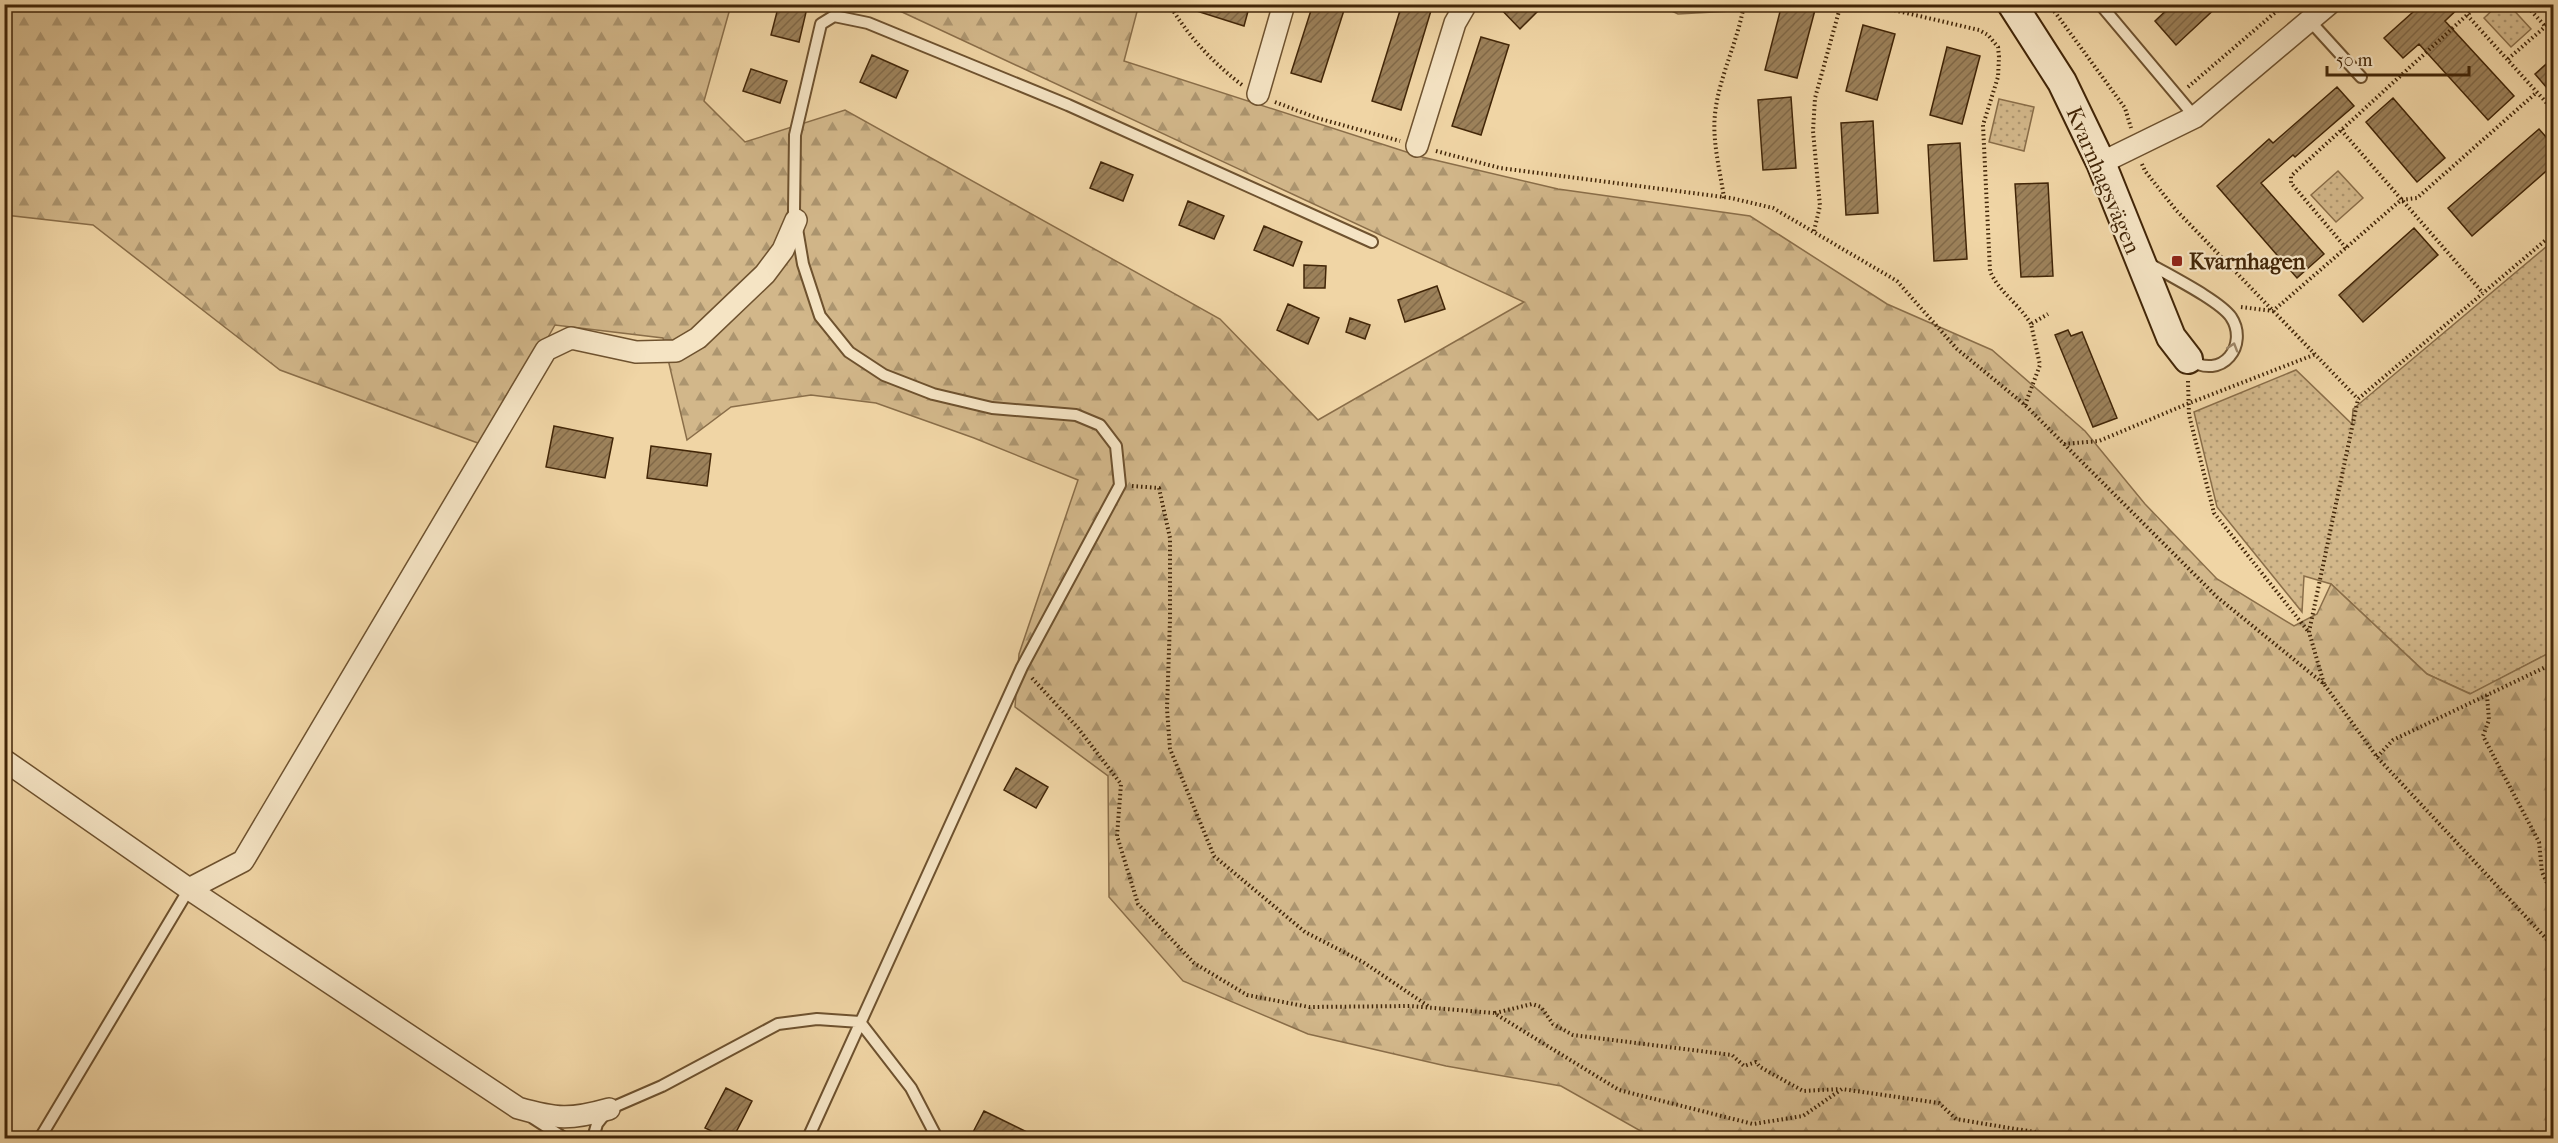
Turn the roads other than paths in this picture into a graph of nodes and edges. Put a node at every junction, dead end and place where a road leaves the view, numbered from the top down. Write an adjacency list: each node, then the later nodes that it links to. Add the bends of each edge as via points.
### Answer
1 (1284, 4): 8 (street)
2 (1466, 4): 10 (street, via 1455,23)
3 (2012, 4): 11 (street, Kvarnhagsvägen, via 2062,82)
4 (2100, 4): 9 (lane)
5 (2329, 4): 6 (street)
6 (2310, 21): 7 (lane); 9 (street)
7 (2361, 77)
8 (1258, 94)
9 (2195, 117): 11 (street)
10 (1417, 146)
11 (2101, 163): 14 (street, Kvarnhagsvägen)
12 (796, 220): 13 (lane, via 795,135 821,24 834,16 868,23 1068,105); 17 (street, via 783,250 765,274 698,339 676,351 636,352 571,338 546,350 243,861); 18 (lane, via 808,283 820,316 849,352 884,375 933,394 992,408 1076,415 1100,425 1116,446 1120,485 1022,667)
13 (1372, 242)
14 (2136, 256): 15 (street, Kvarnhagsvägen, via 2171,338); 15 (lane, one-way to 14, via 2212,368 2229,358 2236,336 2230,316)
15 (2188, 359)
16 (4, 760): 17 (street)
17 (189, 888): 19 (street); 21 (lane)
18 (860, 1022): 20 (lane, via 817,1019 778,1024 662,1086); 24 (lane); 25 (lane, via 911,1088)
19 (518, 1108): 20 (street, via 552,1117 578,1118); 22 (lane)
20 (609, 1108): 23 (lane, via 597,1124)
21 (40, 1138)
22 (564, 1138)
23 (593, 1138)
24 (808, 1138)
25 (937, 1138)

